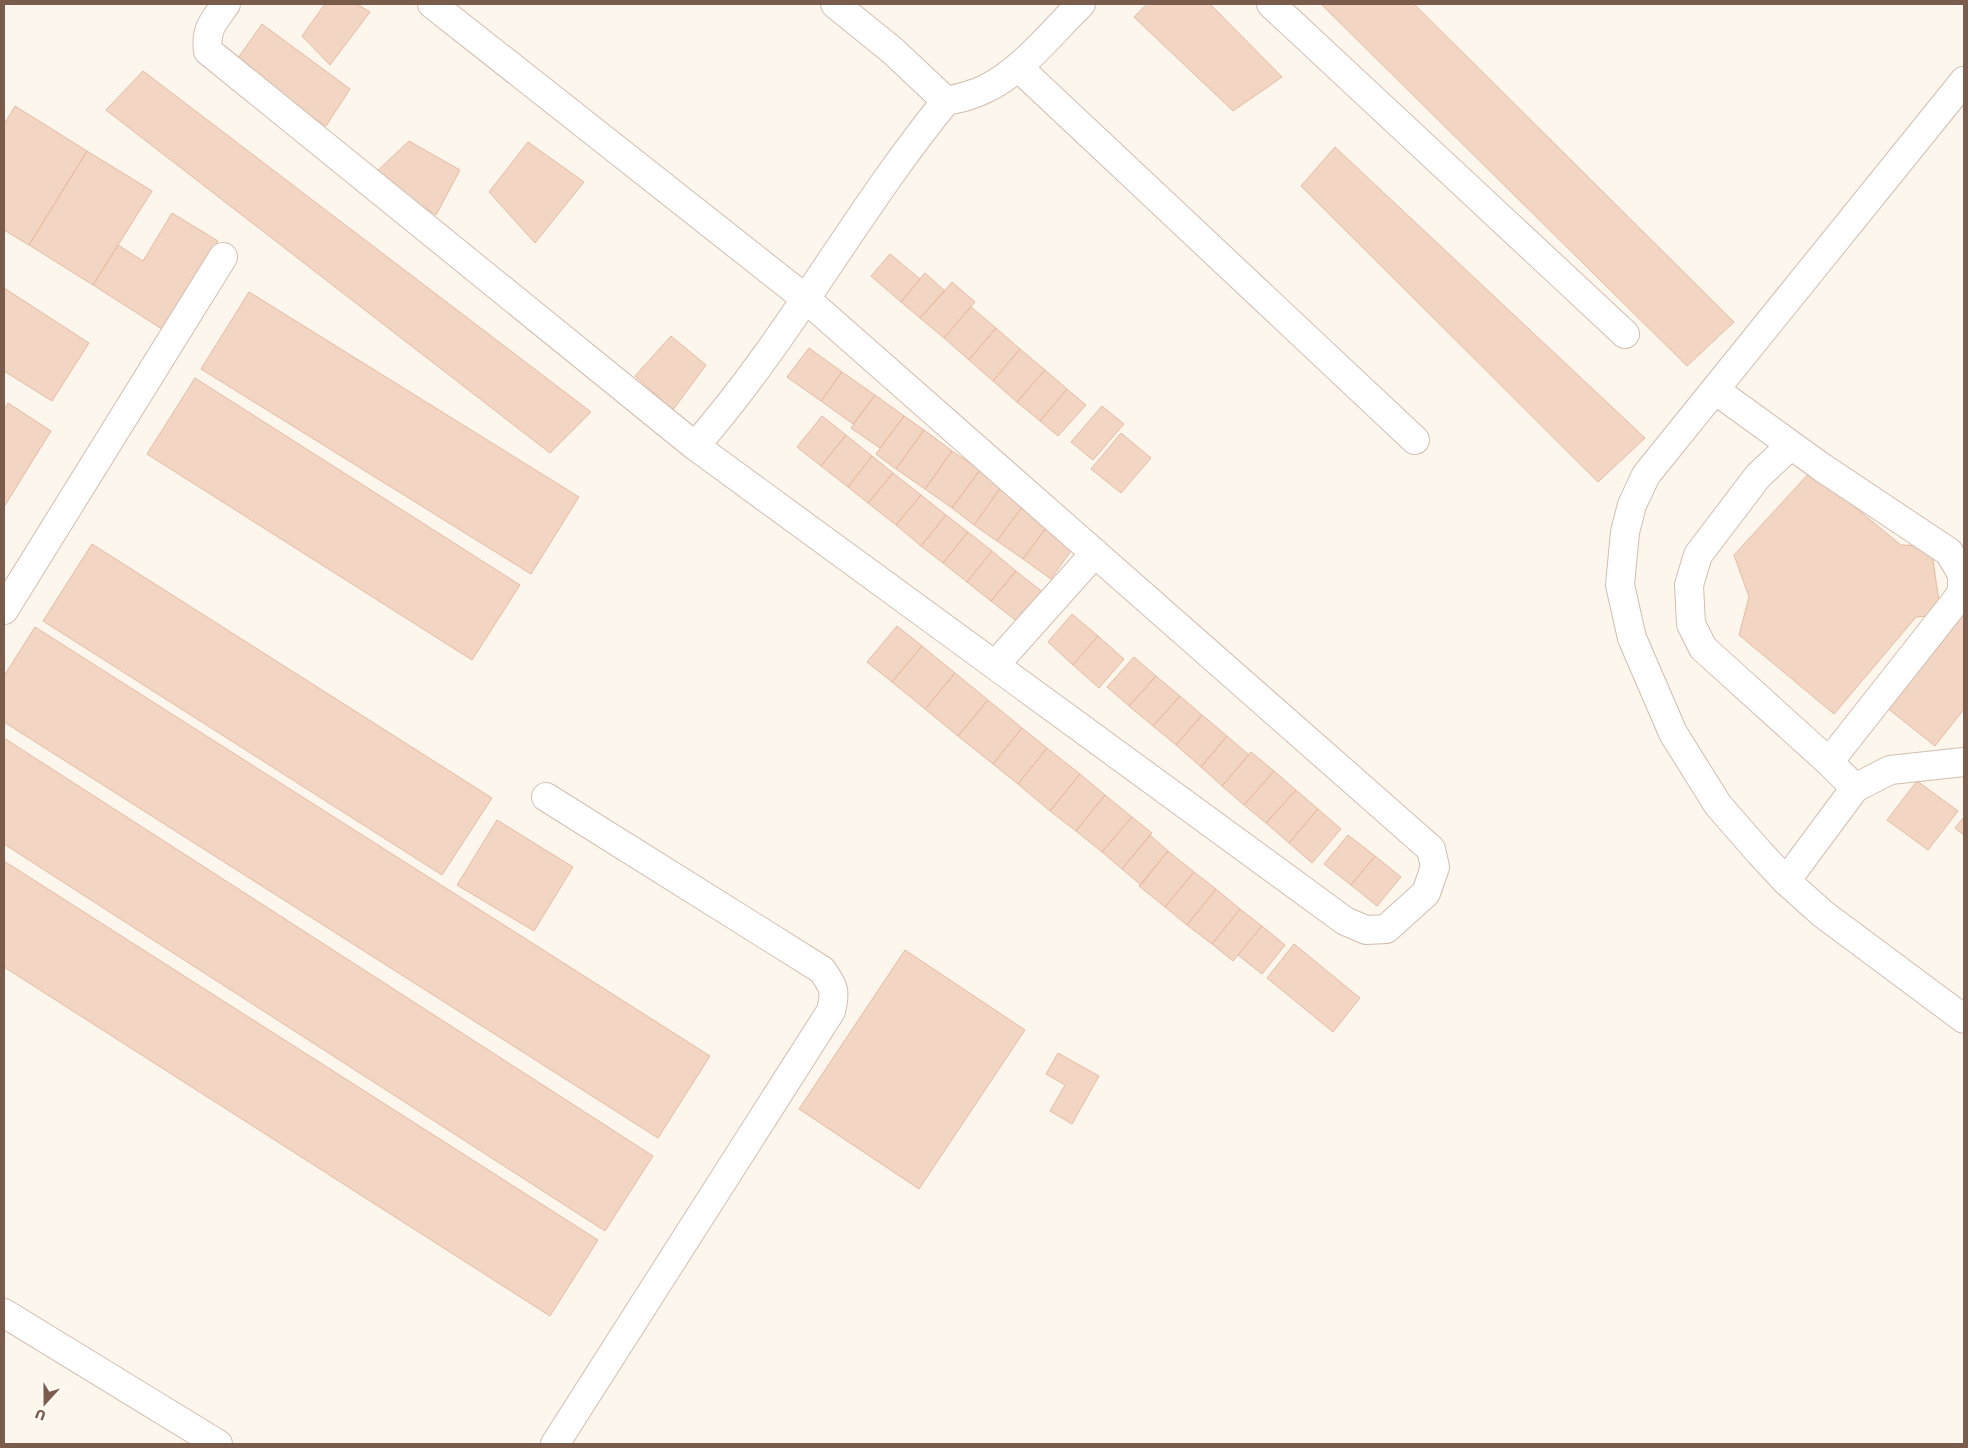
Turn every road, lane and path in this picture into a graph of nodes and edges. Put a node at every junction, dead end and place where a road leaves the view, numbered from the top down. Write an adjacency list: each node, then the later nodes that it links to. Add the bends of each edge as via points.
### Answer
1 (226, 4): 15 (street, via 209,29 206,39 208,51)
2 (432, 4): 10 (street)
3 (835, 4): 8 (street)
4 (1081, 4): 6 (street)
5 (1271, 4): 11 (street)
6 (1018, 67): 8 (street, via 988,88); 13 (street)
7 (1964, 81): 12 (street)
8 (946, 101): 10 (street, via 916,138)
9 (223, 258): 17 (street)
10 (806, 299): 15 (street); 16 (street)
11 (1625, 334)
12 (1725, 397): 14 (street); 23 (street, via 1646,475 1632,505 1625,532 1620,585 1632,638 1674,733 1718,805)
13 (1415, 440)
14 (1791, 444): 19 (street, via 1758,476 1698,556 1689,585 1691,624 1703,648); 19 (street, via 1949,552 1962,574 1962,591 1955,602)
15 (695, 446): 18 (street)
16 (1095, 553): 18 (street); 18 (street, via 1431,849 1435,867 1426,893 1386,929 1366,930 1345,921)
17 (4, 610)
18 (994, 665)
19 (1829, 762): 21 (street)
20 (1964, 762): 21 (street, via 1890,770)
21 (1855, 788): 23 (street)
22 (546, 797): 27 (street, via 822,970 834,986 835,997 831,1011)
23 (1786, 880): 24 (street, via 1823,914)
24 (1964, 1019)
25 (4, 1312): 26 (street)
26 (218, 1444)
27 (555, 1444)

